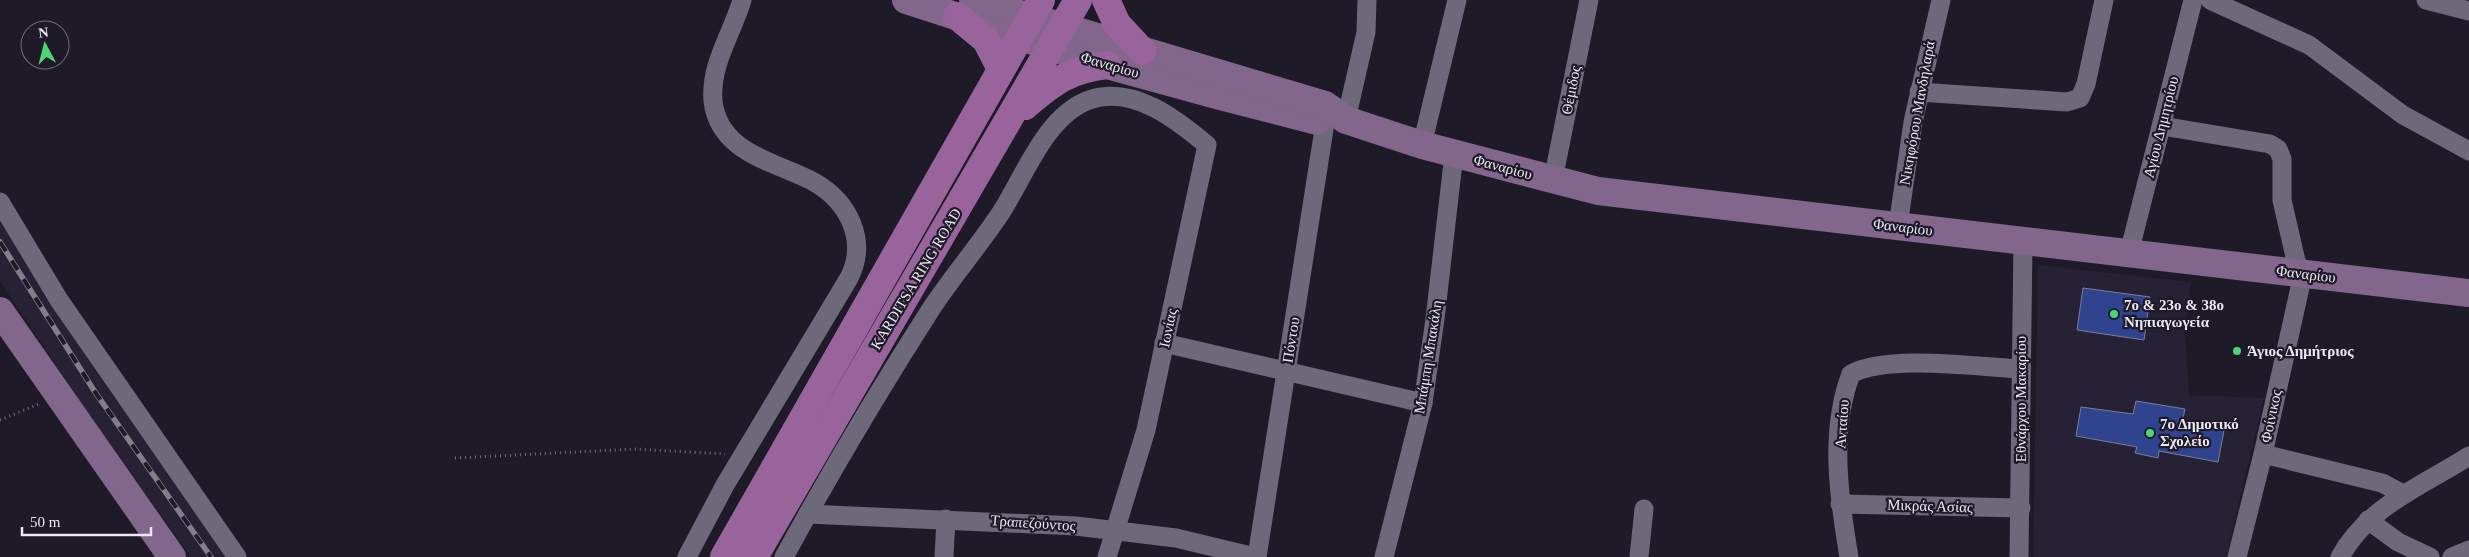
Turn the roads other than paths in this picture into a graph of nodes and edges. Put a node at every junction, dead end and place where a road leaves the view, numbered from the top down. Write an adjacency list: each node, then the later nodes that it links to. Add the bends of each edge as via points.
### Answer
1 (752, 0): 13 (street)
2 (906, 0): 14 (main road, Φαναρίου)
3 (1078, 0): 17 (main road, KARDITSA RING ROAD)
4 (1106, 0): 18 (main road, via 1118,24)
5 (1367, 0): 23 (street, Πόντου, via 1366,32)
6 (1457, 0): 25 (street)
7 (1590, 0): 28 (street, Θέμιδος)
8 (1940, 0): 21 (street, Νικηφόρου Μανδηλαρά)
9 (2104, 0): 21 (street, via 2080,98 2067,102)
10 (2193, 0): 24 (street, Αγίου Δημητρίου)
11 (2210, 0): 26 (street, via 2309,45 2403,115)
12 (2426, 0): 15 (street)
13 (740, 7): 53 (street, via 715,72 713,100 718,119 746,150 817,183 835,199 852,220 858,247 856,263 849,278)
14 (965, 8): 16 (main road, Φαναρίου); 20 (main road)
15 (2469, 12)
16 (1030, 18): 17 (main road, Φαναρίου); 20 (main road, KARDITSA RING ROAD)
17 (1057, 38): 18 (main road, Φαναρίου); 19 (main road, Φαναρίου); 22 (main road, KARDITSA RING ROAD)
18 (1142, 51): 23 (main road, Φαναρίου, via 1325,105)
19 (1107, 64): 22 (main road, via 1057,79); 23 (main road, Φαναρίου, via 1220,96)
20 (1001, 69): 54 (main road, KARDITSA RING ROAD)
21 (1919, 92): 30 (street, Νικηφόρου Μανδηλαρά)
22 (1010, 119): 55 (main road, KARDITSA RING ROAD)
23 (1336, 121): 25 (main road, Φαναρίου); 38 (street, Πόντου)
24 (2162, 126): 32 (street, Αγίου Δημητρίου); 33 (street, via 2270,144 2278,149 2282,159 2282,200)
25 (1422, 145): 27 (main road, Φαναρίου)
26 (2469, 151)
27 (1454, 154): 28 (main road, Φαναρίου); 39 (street, Μπάμπη Μπακάλη)
28 (1553, 180): 30 (main road, Φαναρίου, via 1598,191)
29 (0, 202): 52 (street, via 59,300)
30 (1898, 226): 31 (main road, Φαναρίου)
31 (2023, 241): 32 (main road, Φαναρίου); 37 (street, Εθνάρχου Μακαρίου)
32 (2129, 253): 33 (main road, Φαναρίου)
33 (2302, 274): 34 (main road, Φαναρίου); 40 (street, Φοίνικος)
34 (2469, 293)
35 (0, 311): 51 (main road)
36 (1164, 343): 38 (street); 46 (street, Ιωνίας, via 1208,145 1161,111 1132,100 1100,97 1075,108 1049,132 995,221 931,310); 49 (street, Ιωνίας, via 1146,430)
37 (2021, 370): 43 (street, Ανταίου, via 1895,363 1862,368 1851,374 1840,408); 45 (street, Εθνάρχου Μακαρίου)
38 (1286, 371): 39 (street); 59 (street, Πόντου)
39 (1423, 403): 60 (street, Μπάμπη Μπακάλη)
40 (2263, 454): 42 (street, via 2382,483); 64 (street, Φοίνικος)
41 (2469, 456): 42 (street)
42 (2403, 494): 48 (street)
43 (1840, 504): 45 (street, Μικράς Ασίας); 62 (street, Ανταίου)
44 (1644, 508): 61 (street)
45 (2020, 508): 63 (street, Εθνάρχου Μακαρίου)
46 (808, 514): 47 (street, Τραπεζούντος); 56 (street)
47 (946, 519): 49 (street, Τραπεζούντος); 57 (street)
48 (2368, 520): 65 (street); 66 (street, via 2398,542)
49 (1114, 530): 58 (street, Ιωνίας); 59 (street, Τραπεζούντος, via 1176,538)
50 (2469, 550): 67 (street)
51 (172, 557)
52 (236, 557)
53 (687, 557)
54 (724, 557)
55 (754, 557)
56 (784, 557)
57 (944, 557)
58 (1107, 557)
59 (1256, 557)
60 (1384, 557)
61 (1639, 557)
62 (1850, 557)
63 (2019, 557)
64 (2237, 557)
65 (2340, 557)
66 (2430, 557)
67 (2452, 557)

